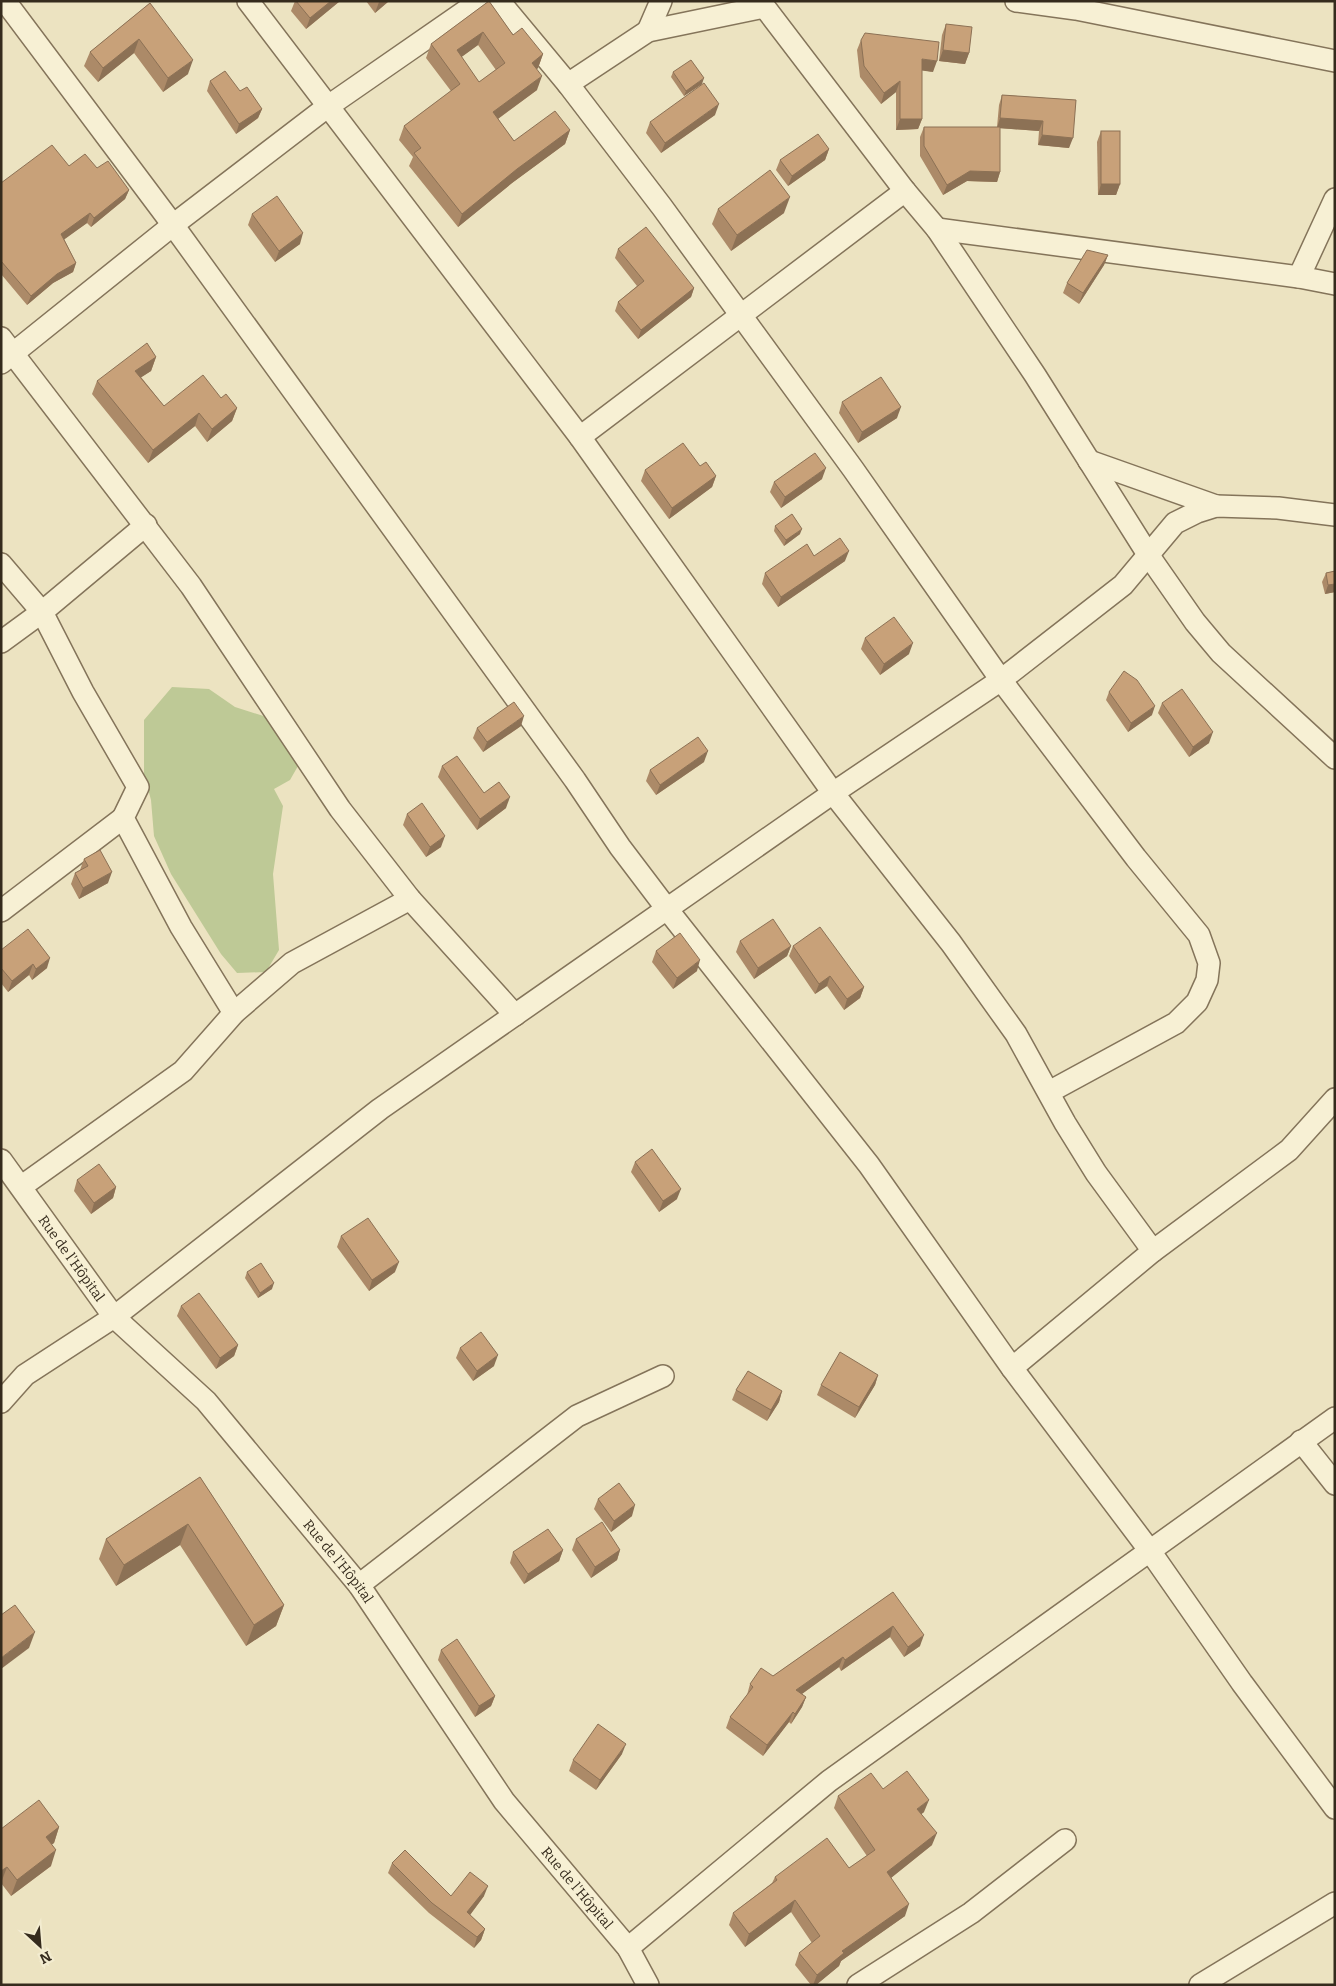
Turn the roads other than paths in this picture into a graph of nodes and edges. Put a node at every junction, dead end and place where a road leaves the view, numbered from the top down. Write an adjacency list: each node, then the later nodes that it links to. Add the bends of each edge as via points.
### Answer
1 (5, 1): 15 (street)
2 (248, 1): 12 (street)
3 (480, 1): 12 (street)
4 (499, 1): 11 (street)
5 (661, 1): 9 (street)
6 (1016, 1): 8 (street)
7 (762, 4): 9 (street); 13 (street)
8 (1076, 5): 10 (street)
9 (648, 31): 11 (street)
10 (1335, 61)
11 (568, 84): 19 (street)
12 (326, 107): 15 (street); 21 (street)
13 (905, 191): 16 (street); 19 (street)
14 (1335, 199): 17 (street)
15 (173, 225): 20 (street); 35 (street)
16 (937, 229): 17 (street); 22 (street)
17 (1299, 277): 18 (street)
18 (1335, 284)
19 (740, 314): 21 (street); 30 (street)
20 (5, 351): 25 (street)
21 (580, 436): 32 (street)
22 (1089, 462): 23 (street); 26 (street)
23 (1216, 506): 24 (street, via 1278,508); 26 (street, via 1175,523)
24 (1335, 515)
25 (146, 525): 28 (street); 34 (street, via 340,809)
26 (1149, 556): 30 (street, via 1123,585); 31 (street, via 1221,653)
27 (1, 564): 28 (street)
28 (42, 612): 29 (street); 33 (street, via 83,692 138,787)
29 (1, 642)
30 (1001, 680): 32 (street); 39 (street, via 1198,936 1209,963 1207,980 1197,1002 1176,1023)
31 (1335, 758)
32 (833, 793): 35 (street); 39 (street, via 951,943 1016,1034)
33 (123, 818): 36 (street); 37 (street, via 181,927)
34 (410, 899): 37 (street, via 292,963); 38 (street)
35 (667, 909): 38 (street); 45 (street, via 869,1164)
36 (1, 911)
37 (234, 1013): 42 (street, via 183,1071)
38 (515, 1015): 44 (street, via 380,1109)
39 (1049, 1092): 43 (street, via 1064,1123 1096,1173)
40 (1335, 1099): 43 (street, via 1289,1150)
41 (1, 1160): 42 (street, Rue de l'Hôpital)
42 (22, 1186): 44 (street, Rue de l'Hôpital)
43 (1153, 1252): 45 (street)
44 (114, 1317): 46 (street); 54 (street, Rue de l'Hôpital, via 206,1400)
45 (1012, 1368): 53 (street)
46 (25, 1375): 48 (street); 49 (street)
47 (662, 1376): 54 (street, via 577,1416)
48 (1, 1383)
49 (1, 1402)
50 (1335, 1418): 51 (street)
51 (1301, 1441): 52 (street); 53 (street)
52 (1335, 1484)
53 (1150, 1552): 55 (street); 58 (street, via 829,1781)
54 (359, 1585): 58 (street, Rue de l'Hôpital, via 504,1801)
55 (1335, 1808)
56 (1065, 1840): 60 (street, via 971,1913)
57 (1335, 1903): 61 (street)
58 (628, 1948): 59 (street, Rue de l'Hôpital)
59 (648, 1985)
60 (858, 1985)
61 (1200, 1985)

